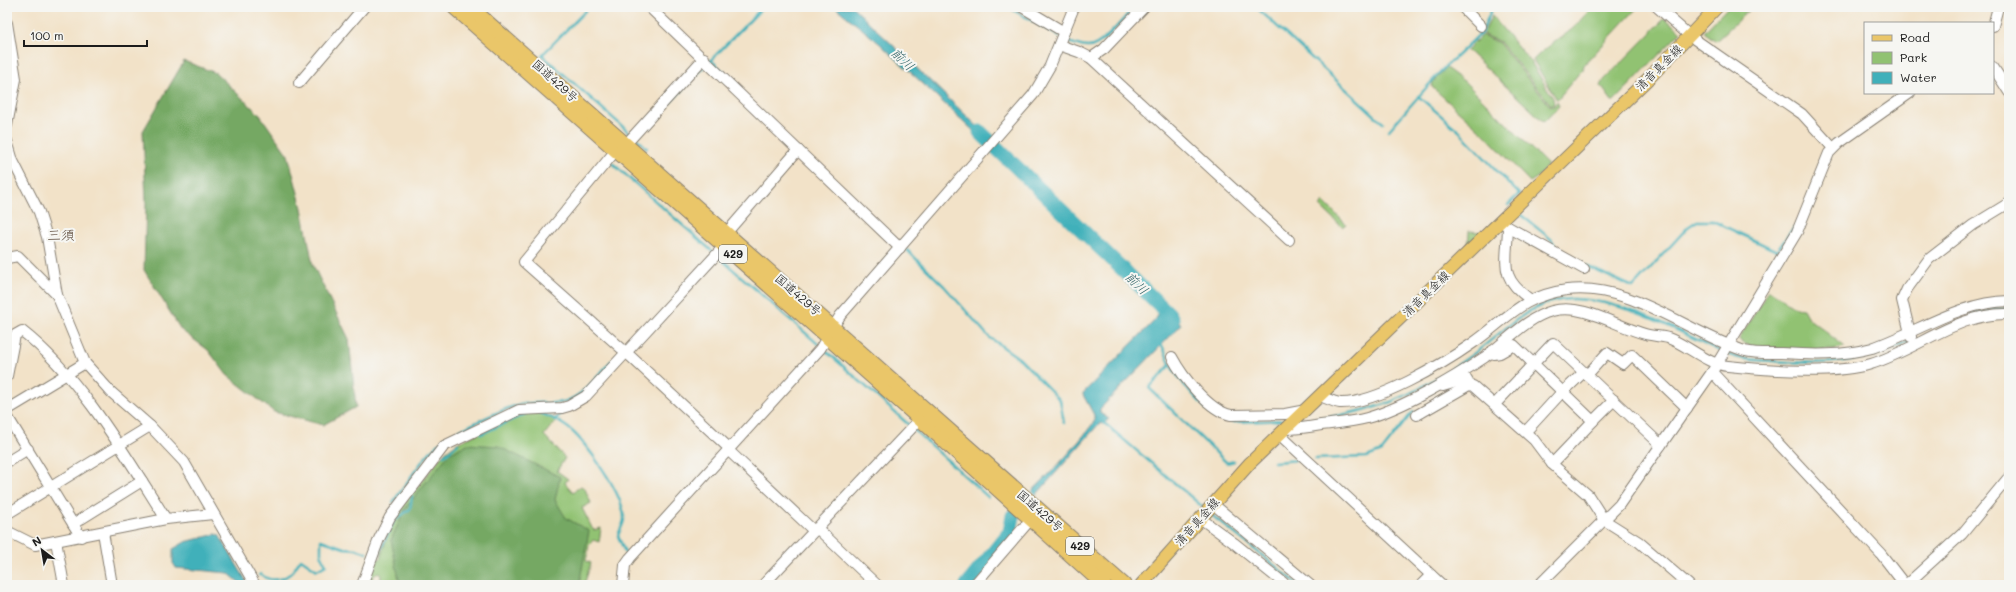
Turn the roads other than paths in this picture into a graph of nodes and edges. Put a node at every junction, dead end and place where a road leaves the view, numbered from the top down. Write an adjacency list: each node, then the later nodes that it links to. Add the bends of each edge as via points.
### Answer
1 (364, 7): 20 (street)
2 (454, 7): 25 (highway, 国道429号 / 429)
3 (470, 7): 25 (highway, 国道429号 / 429)
4 (649, 7): 18 (street)
5 (1022, 7): 16 (street)
6 (1074, 7): 16 (street)
7 (1144, 7): 17 (street, via 1104,49)
8 (1462, 7): 14 (street)
9 (1657, 7): 15 (street)
10 (1717, 7): 15 (main road, 清音真金線)
11 (1998, 7): 12 (street)
12 (1994, 22)
13 (7, 23): 23 (street, via 16,78)
14 (1481, 26)
15 (1690, 36): 26 (street, via 1802,114); 29 (main road, 清音真金線)
16 (1062, 38): 17 (street); 33 (street, via 1038,88)
17 (1091, 58): 31 (street)
18 (706, 61): 25 (street); 27 (street)
19 (1994, 68): 21 (street)
20 (299, 83)
21 (2009, 92)
22 (1909, 94): 26 (street)
23 (7, 125)
24 (7, 141): 37 (street, via 13,161 39,212 48,237)
25 (627, 142): 30 (highway, 国道429号 / 429); 45 (street, via 524,262)
26 (1833, 148): 43 (street, via 1825,161 1797,232)
27 (798, 150): 30 (street); 33 (street)
28 (2009, 203): 42 (street, via 1973,225 1929,259 1903,294 1903,309)
29 (1505, 224): 36 (street); 38 (street, via 1506,273 1514,286); 57 (main road, 清音真金線)
30 (725, 240): 41 (highway, 国道429号 / 429); 45 (street)
31 (1289, 240)
32 (7, 248): 34 (street)
33 (900, 248): 41 (street, via 840,316)
34 (18, 256): 35 (street); 37 (street)
35 (7, 258)
36 (1584, 269)
37 (57, 295): 47 (street)
38 (1531, 300): 43 (street, via 1568,290 1612,294 1648,306); 54 (street, via 1508,314)
39 (2009, 301): 42 (street, via 1969,307)
40 (2009, 314): 42 (street, via 1978,317)
41 (831, 332): 63 (highway, 国道429号 / 429); 73 (street)
42 (1912, 339): 43 (street, via 1836,355 1758,353); 49 (street, via 1880,361 1847,369)
43 (1729, 347): 49 (street)
44 (1492, 351): 48 (street, via 1494,354 1500,353 1514,345); 49 (street, via 1539,316 1575,310 1588,312 1646,334 1668,338); 55 (street)
45 (626, 352): 73 (street); 95 (street, via 586,396 569,406 519,410 444,446 390,517)
46 (1172, 357): 62 (street, via 1178,370 1216,410 1223,414 1285,414)
47 (85, 363): 51 (street); 67 (street, via 111,392)
48 (1533, 363): 50 (street, via 1553,343); 56 (street); 58 (street)
49 (1717, 365): 60 (street); 109 (street)
50 (1585, 373): 56 (street); 59 (street); 60 (street, via 1607,353 1623,364 1632,355)
51 (67, 375): 52 (street, via 22,331 15,335); 61 (street); 70 (street)
52 (7, 376)
53 (1468, 383): 55 (street, via 1467,379 1445,386); 64 (street); 75 (street, via 1534,440)
54 (1421, 385): 55 (street); 57 (street, via 1363,400 1338,403); 69 (street, via 1389,410 1367,418)
55 (1436, 385)
56 (1563, 392): 66 (street); 68 (street)
57 (1320, 396): 62 (main road, 清音真金線)
58 (1498, 400)
59 (1614, 400): 66 (street); 71 (street)
60 (1687, 408): 71 (street)
61 (7, 410)
62 (1305, 410): 69 (main road, 清音真金線)
63 (924, 415): 82 (highway, 国道429号 / 429); 86 (street)
64 (1417, 415)
65 (7, 416): 72 (street)
66 (1593, 421): 75 (street)
67 (150, 426): 70 (street); 81 (street, via 184,462)
68 (1529, 428)
69 (1286, 430): 79 (main road, 清音真金線, via 1250,463); 91 (street)
70 (119, 445): 77 (street); 78 (street)
71 (1661, 445): 84 (street, via 1619,505)
72 (28, 449): 74 (street); 78 (street)
73 (729, 450): 86 (street); 96 (street, via 630,558 625,565)
74 (7, 462)
75 (1553, 462): 84 (street, via 1588,495)
76 (2009, 477): 109 (street, via 1962,534)
77 (142, 482): 83 (street); 85 (street)
78 (51, 486): 80 (street); 85 (street)
79 (1207, 511): 102 (main road, 清音真金線); 103 (street, via 1234,543); 104 (street)
80 (7, 514)
81 (213, 514): 83 (street); 94 (street)
82 (1032, 514): 99 (street); 100 (highway, 国道429号 / 429); 101 (highway, 国道429号 / 429)
83 (166, 519): 88 (street)
84 (1604, 520): 107 (street); 108 (street, via 1639,542)
85 (74, 524): 89 (street)
86 (816, 530): 97 (street); 98 (street)
87 (7, 531): 90 (street, via 35,545)
88 (103, 532): 89 (street); 93 (street)
89 (81, 537): 90 (street)
90 (56, 541): 92 (street)
91 (1431, 575): 105 (street); 106 (street)
92 (64, 585)
93 (112, 585)
94 (255, 585)
95 (362, 585)
96 (623, 585)
97 (763, 585)
98 (876, 585)
99 (974, 585)
100 (1104, 585)
101 (1124, 585)
102 (1142, 585)
103 (1286, 585)
104 (1310, 585)
105 (1421, 585)
106 (1442, 585)
107 (1539, 585)
108 (1689, 585)
109 (1906, 585)

